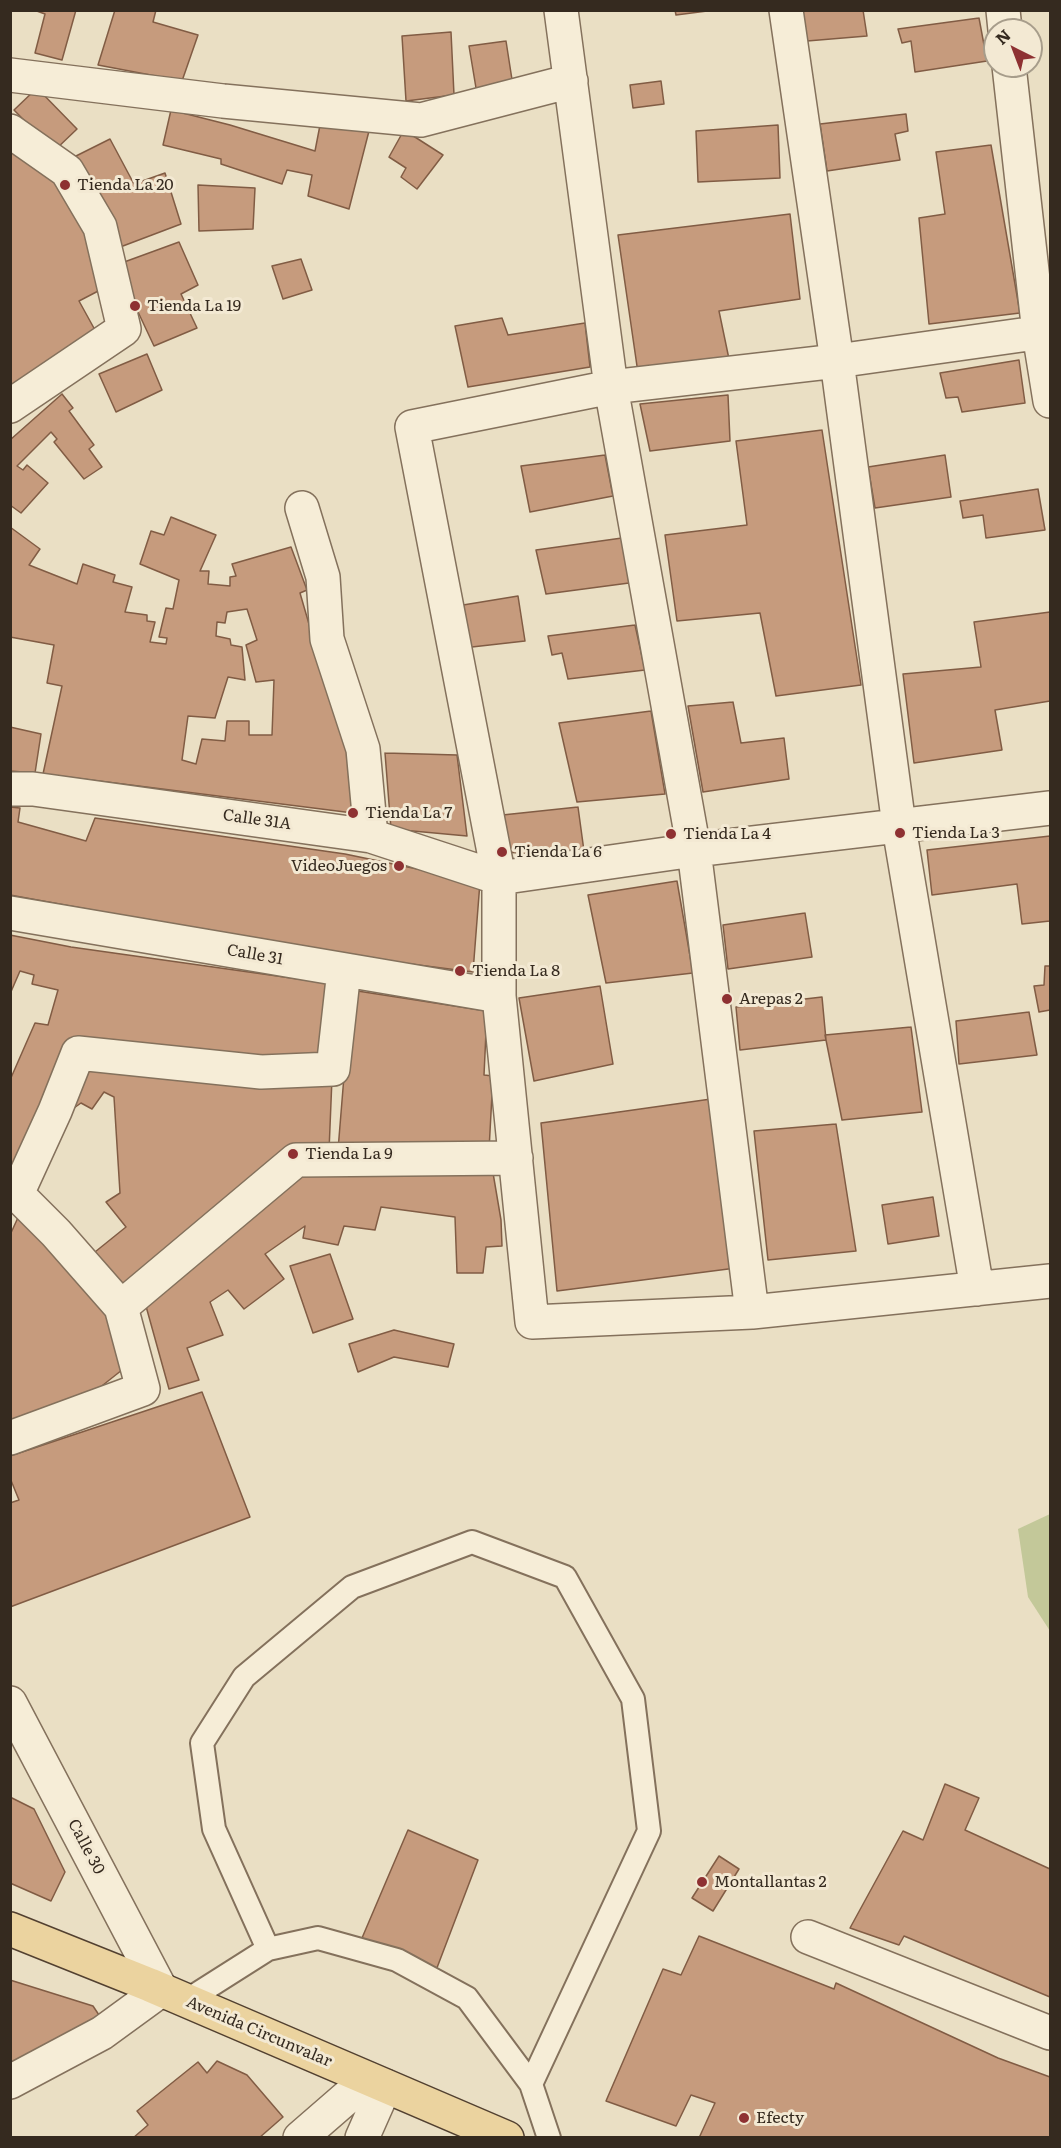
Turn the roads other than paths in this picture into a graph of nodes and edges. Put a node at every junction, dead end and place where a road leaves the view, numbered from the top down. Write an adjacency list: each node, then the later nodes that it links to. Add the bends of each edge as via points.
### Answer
1 (561, 10): 5 (street)
2 (786, 10): 8 (street)
3 (10, 75): 5 (street, via 421,120)
4 (1011, 78): 7 (street)
5 (572, 81): 9 (street)
6 (10, 131): 11 (street, via 67,171 100,227 124,329)
7 (1045, 332): 8 (street); 10 (street)
8 (837, 361): 9 (street); 15 (street)
9 (611, 387): 17 (street); 18 (street, via 412,427)
10 (1050, 401)
11 (10, 406)
12 (302, 508): 16 (street, via 323,577 327,639 363,749)
13 (10, 789): 16 (street, Calle 31A)
14 (1050, 808): 15 (street)
15 (899, 826): 17 (street); 24 (street)
16 (371, 836): 18 (street, Calle 31A)
17 (694, 850): 18 (street); 26 (street)
18 (499, 878): 21 (street)
19 (10, 914): 20 (street, Calle 31)
20 (344, 970): 21 (street, Calle 31); 25 (street, via 333,1069 261,1072 78,1053 17,1194)
21 (499, 996): 22 (street)
22 (516, 1158): 25 (street, via 296,1160); 26 (street, via 532,1322)
23 (1050, 1281): 24 (street)
24 (976, 1289): 26 (street)
25 (121, 1307): 27 (street, via 143,1389)
26 (752, 1312)
27 (10, 1438)
28 (10, 1703): 32 (street, Calle 30)
29 (10, 1929): 32 (main road, Avenida Circunvalar)
30 (808, 1937): 33 (street)
31 (268, 1949): 32 (lane); 36 (lane, via 318,1938 397,1960 467,1998); 36 (lane, via 214,1829 202,1743 244,1677 352,1587 472,1542 565,1576 633,1700 649,1831)
32 (173, 1996): 34 (street); 35 (main road, Avenida Circunvalar)
33 (1050, 2033)
34 (10, 2082)
35 (376, 2083): 37 (street); 38 (street); 39 (main road, Avenida Circunvalar)
36 (531, 2084): 40 (lane)
37 (300, 2138)
38 (362, 2138)
39 (507, 2138)
40 (549, 2138)

